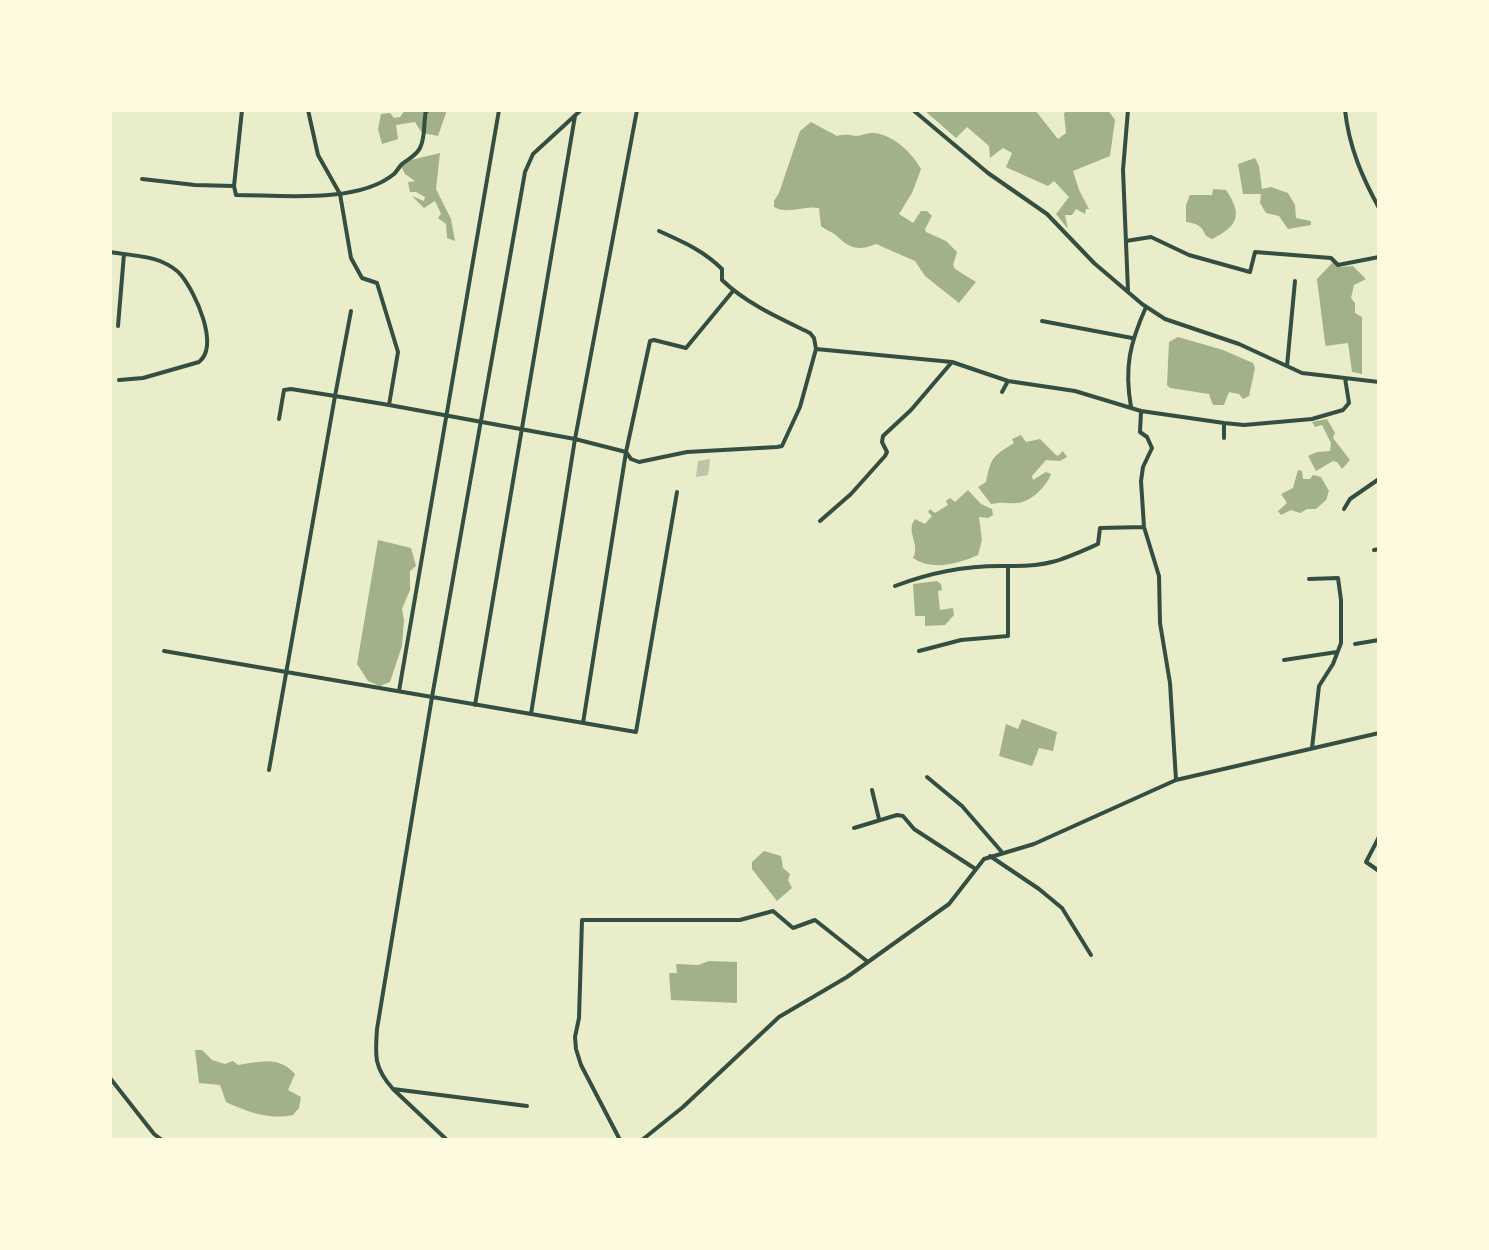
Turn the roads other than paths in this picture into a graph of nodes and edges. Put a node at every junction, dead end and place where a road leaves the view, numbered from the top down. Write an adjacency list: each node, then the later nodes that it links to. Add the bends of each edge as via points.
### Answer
1 (242, 110): 12 (street)
2 (308, 110): 13 (street, via 318,155)
3 (429, 110): 13 (street, via 414,156 394,174)
4 (499, 110): 40 (street)
5 (581, 110): 10 (street)
6 (637, 110): 46 (street)
7 (913, 110): 22 (street, via 1047,214)
8 (1128, 110): 16 (street, via 1123,170)
9 (1345, 110): 14 (street, via 1358,166)
10 (575, 116): 42 (street, via 527,165); 44 (street)
11 (142, 179): 12 (street)
12 (234, 186): 13 (street, via 236,195)
13 (340, 194): 37 (street, via 355,268 362,278 377,283 398,352)
14 (1379, 208)
15 (659, 231): 21 (street, via 711,258)
16 (1126, 241): 19 (street, via 1151,237 1189,255 1250,272 1255,252 1331,258 1338,265); 22 (street)
17 (110, 252): 18 (street)
18 (124, 254): 26 (street); 32 (street, via 160,261 179,272 205,321 207,348 199,362)
19 (1379, 257)
20 (1295, 281): 30 (street)
21 (733, 291): 28 (street, via 810,333); 47 (street, via 686,348 650,341)
22 (1128, 291): 23 (street)
23 (1146, 307): 27 (street); 30 (street)
24 (351, 311): 36 (street)
25 (1042, 321): 27 (street)
26 (118, 326)
27 (1132, 338): 38 (street)
28 (816, 349): 29 (street); 47 (street, via 800,407 782,446 687,452 639,462)
29 (952, 362): 33 (street); 51 (street, via 883,436 885,456)
30 (1287, 366): 31 (street)
31 (1345, 378): 34 (street); 43 (street, via 1349,403 1343,410 1312,419)
32 (119, 380)
33 (1008, 381): 35 (street); 38 (street, via 1075,391)
34 (1379, 382)
35 (1002, 392)
36 (335, 396): 37 (street); 41 (street, via 284,390); 62 (street)
37 (389, 405): 40 (street)
38 (1131, 407): 39 (street)
39 (1141, 411): 43 (street); 52 (street, via 1140,432 1152,448 1141,481)
40 (446, 416): 42 (street); 63 (street)
41 (279, 419)
42 (481, 422): 44 (street); 64 (street)
43 (1224, 423): 45 (street)
44 (520, 430): 46 (street); 65 (street)
45 (1224, 438)
46 (575, 439): 47 (street); 66 (street)
47 (626, 452): 67 (street)
48 (1379, 479): 50 (street)
49 (677, 492): 67 (street, via 637,730)
50 (1344, 509)
51 (820, 521)
52 (1144, 527): 53 (street, via 1100,528 1098,544 1050,565); 72 (street, via 1159,576)
53 (1008, 566): 55 (street, via 926,574); 59 (street, via 1008,636)
54 (1309, 579): 60 (street, via 1340,582)
55 (895, 586)
56 (1379, 640): 57 (street)
57 (1355, 644)
58 (164, 651): 62 (street)
59 (919, 651)
60 (1338, 652): 61 (street); 69 (street, via 1319,686)
61 (1284, 660)
62 (288, 672): 63 (street); 70 (street)
63 (399, 691): 64 (street)
64 (432, 697): 65 (street); 84 (street, via 377,1029 376,1063)
65 (475, 705): 66 (street)
66 (531, 714): 67 (street)
67 (583, 723)
68 (1379, 733): 69 (street)
69 (1312, 748): 72 (street)
70 (269, 770)
71 (927, 777): 77 (street, via 962,806)
72 (1176, 780): 77 (street, via 1034,844)
73 (872, 790): 74 (street)
74 (879, 820): 75 (street); 79 (street, via 903,816)
75 (854, 828)
76 (1379, 837): 80 (street, via 1366,862)
77 (1002, 852): 78 (street)
78 (990, 856): 79 (street); 81 (street, via 1062,908)
79 (974, 868): 82 (street, via 949,904)
80 (1379, 871)
81 (1091, 955)
82 (868, 962): 88 (street, via 815,920 793,928 773,911 740,920 582,920 576,1049); 89 (street, via 779,1017)
83 (110, 1078): 86 (street)
84 (393, 1089): 85 (street); 87 (street)
85 (527, 1106)
86 (162, 1140)
87 (447, 1140)
88 (620, 1140)
89 (642, 1140)

